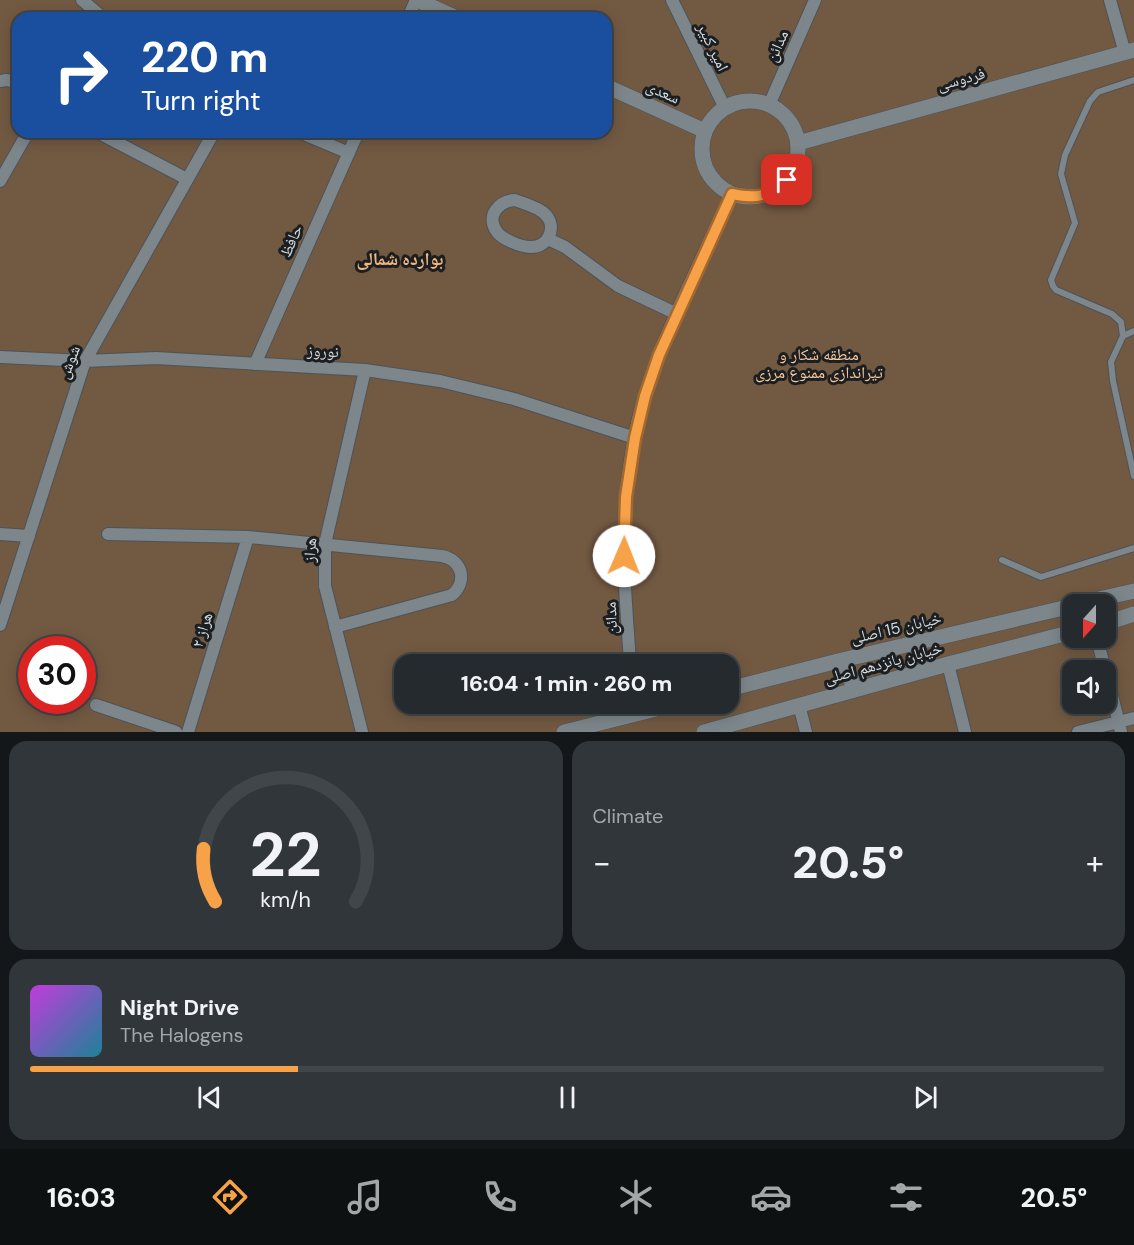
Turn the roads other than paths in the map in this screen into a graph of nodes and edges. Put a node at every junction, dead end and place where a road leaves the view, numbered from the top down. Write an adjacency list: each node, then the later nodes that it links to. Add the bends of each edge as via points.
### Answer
1 (82, 0): 6 (street)
2 (416, 0): 7 (main road)
3 (672, 0): 12 (street, امیر کبیر)
4 (815, 0): 11 (street, مدائن)
5 (1110, 0): 8 (street)
6 (96, 12)
7 (443, 12)
8 (1130, 51): 19 (main road, فردوسی)
9 (1134, 80): 27 (lane, via 1094,96 1065,155 1061,174 1075,223 1051,280 1056,290 1112,314 1120,322)
10 (612, 89): 13 (main road, سعدی)
11 (769, 105): 12 (main road, via 739,102); 19 (main road, via 792,124)
12 (725, 108): 13 (main road)
13 (705, 130): 23 (main road, via 703,160 719,186)
14 (25, 138): 22 (street)
15 (108, 138): 21 (street)
16 (211, 138): 21 (street, شوش)
17 (313, 138): 20 (street)
18 (355, 138): 20 (street, حافظ)
19 (798, 143): 23 (main road, via 795,168 776,190 754,197)
20 (349, 153): 30 (street, حافظ)
21 (187, 179): 29 (street, شوش)
22 (0, 181)
23 (732, 194): 25 (street, مدائن)
24 (548, 238): 24 (street, via 551,226 541,211 516,200 503,203 494,212 493,225 501,236 532,248); 25 (street, via 618,286)
25 (677, 314): 32 (street, مدائن, via 648,386)
26 (1134, 331): 27 (lane)
27 (1123, 336): 33 (lane, via 1111,362)
28 (0, 357): 29 (street, نوروز)
29 (85, 361): 30 (street, نوروز, via 156,358); 36 (street, شوش)
30 (255, 364): 31 (street, نوروز)
31 (365, 370): 32 (street, نوروز, via 440,381 514,399); 38 (street, هراز)
32 (635, 438): 49 (street, مدائن, via 626,497 624,556)
33 (1134, 476)
34 (0, 534): 36 (street)
35 (108, 534): 37 (street)
36 (29, 536): 46 (street, شوش)
37 (248, 537): 38 (street); 61 (street, هراز ۲)
38 (326, 544): 47 (street, هراز, via 325,586); 47 (street, via 448,558 461,572 460,585 452,595)
39 (1134, 548): 40 (lane, via 1041,577)
40 (1002, 560)
41 (1134, 591): 42 (main road, خیابان 15 اصلی)
42 (1116, 595)
43 (1062, 608): 50 (main road, خیابان 15 اصلی)
44 (1134, 614): 45 (main road)
45 (1116, 619)
46 (0, 625)
47 (335, 627): 62 (street, هراز)
48 (1062, 635): 51 (main road, خیابان پانزدهم اصلی)
49 (629, 654)
50 (838, 661): 52 (main road, خیابان 15 اصلی); 53 (main road, via 850,674)
51 (948, 664): 53 (main road, خیابان پانزدهم اصلی); 66 (street)
52 (739, 686)
53 (851, 690): 55 (main road, خیابان پانزدهم اصلی)
54 (96, 705): 60 (street)
55 (799, 705): 64 (main road, خیابان پانزدهم اصلی); 65 (street)
56 (1116, 712): 59 (street)
57 (617, 714): 63 (main road)
58 (1134, 718): 59 (street)
59 (1120, 727): 67 (street)
60 (176, 732)
61 (188, 732)
62 (362, 732)
63 (564, 732)
64 (704, 732)
65 (806, 732)
66 (965, 732)
67 (1078, 732)

